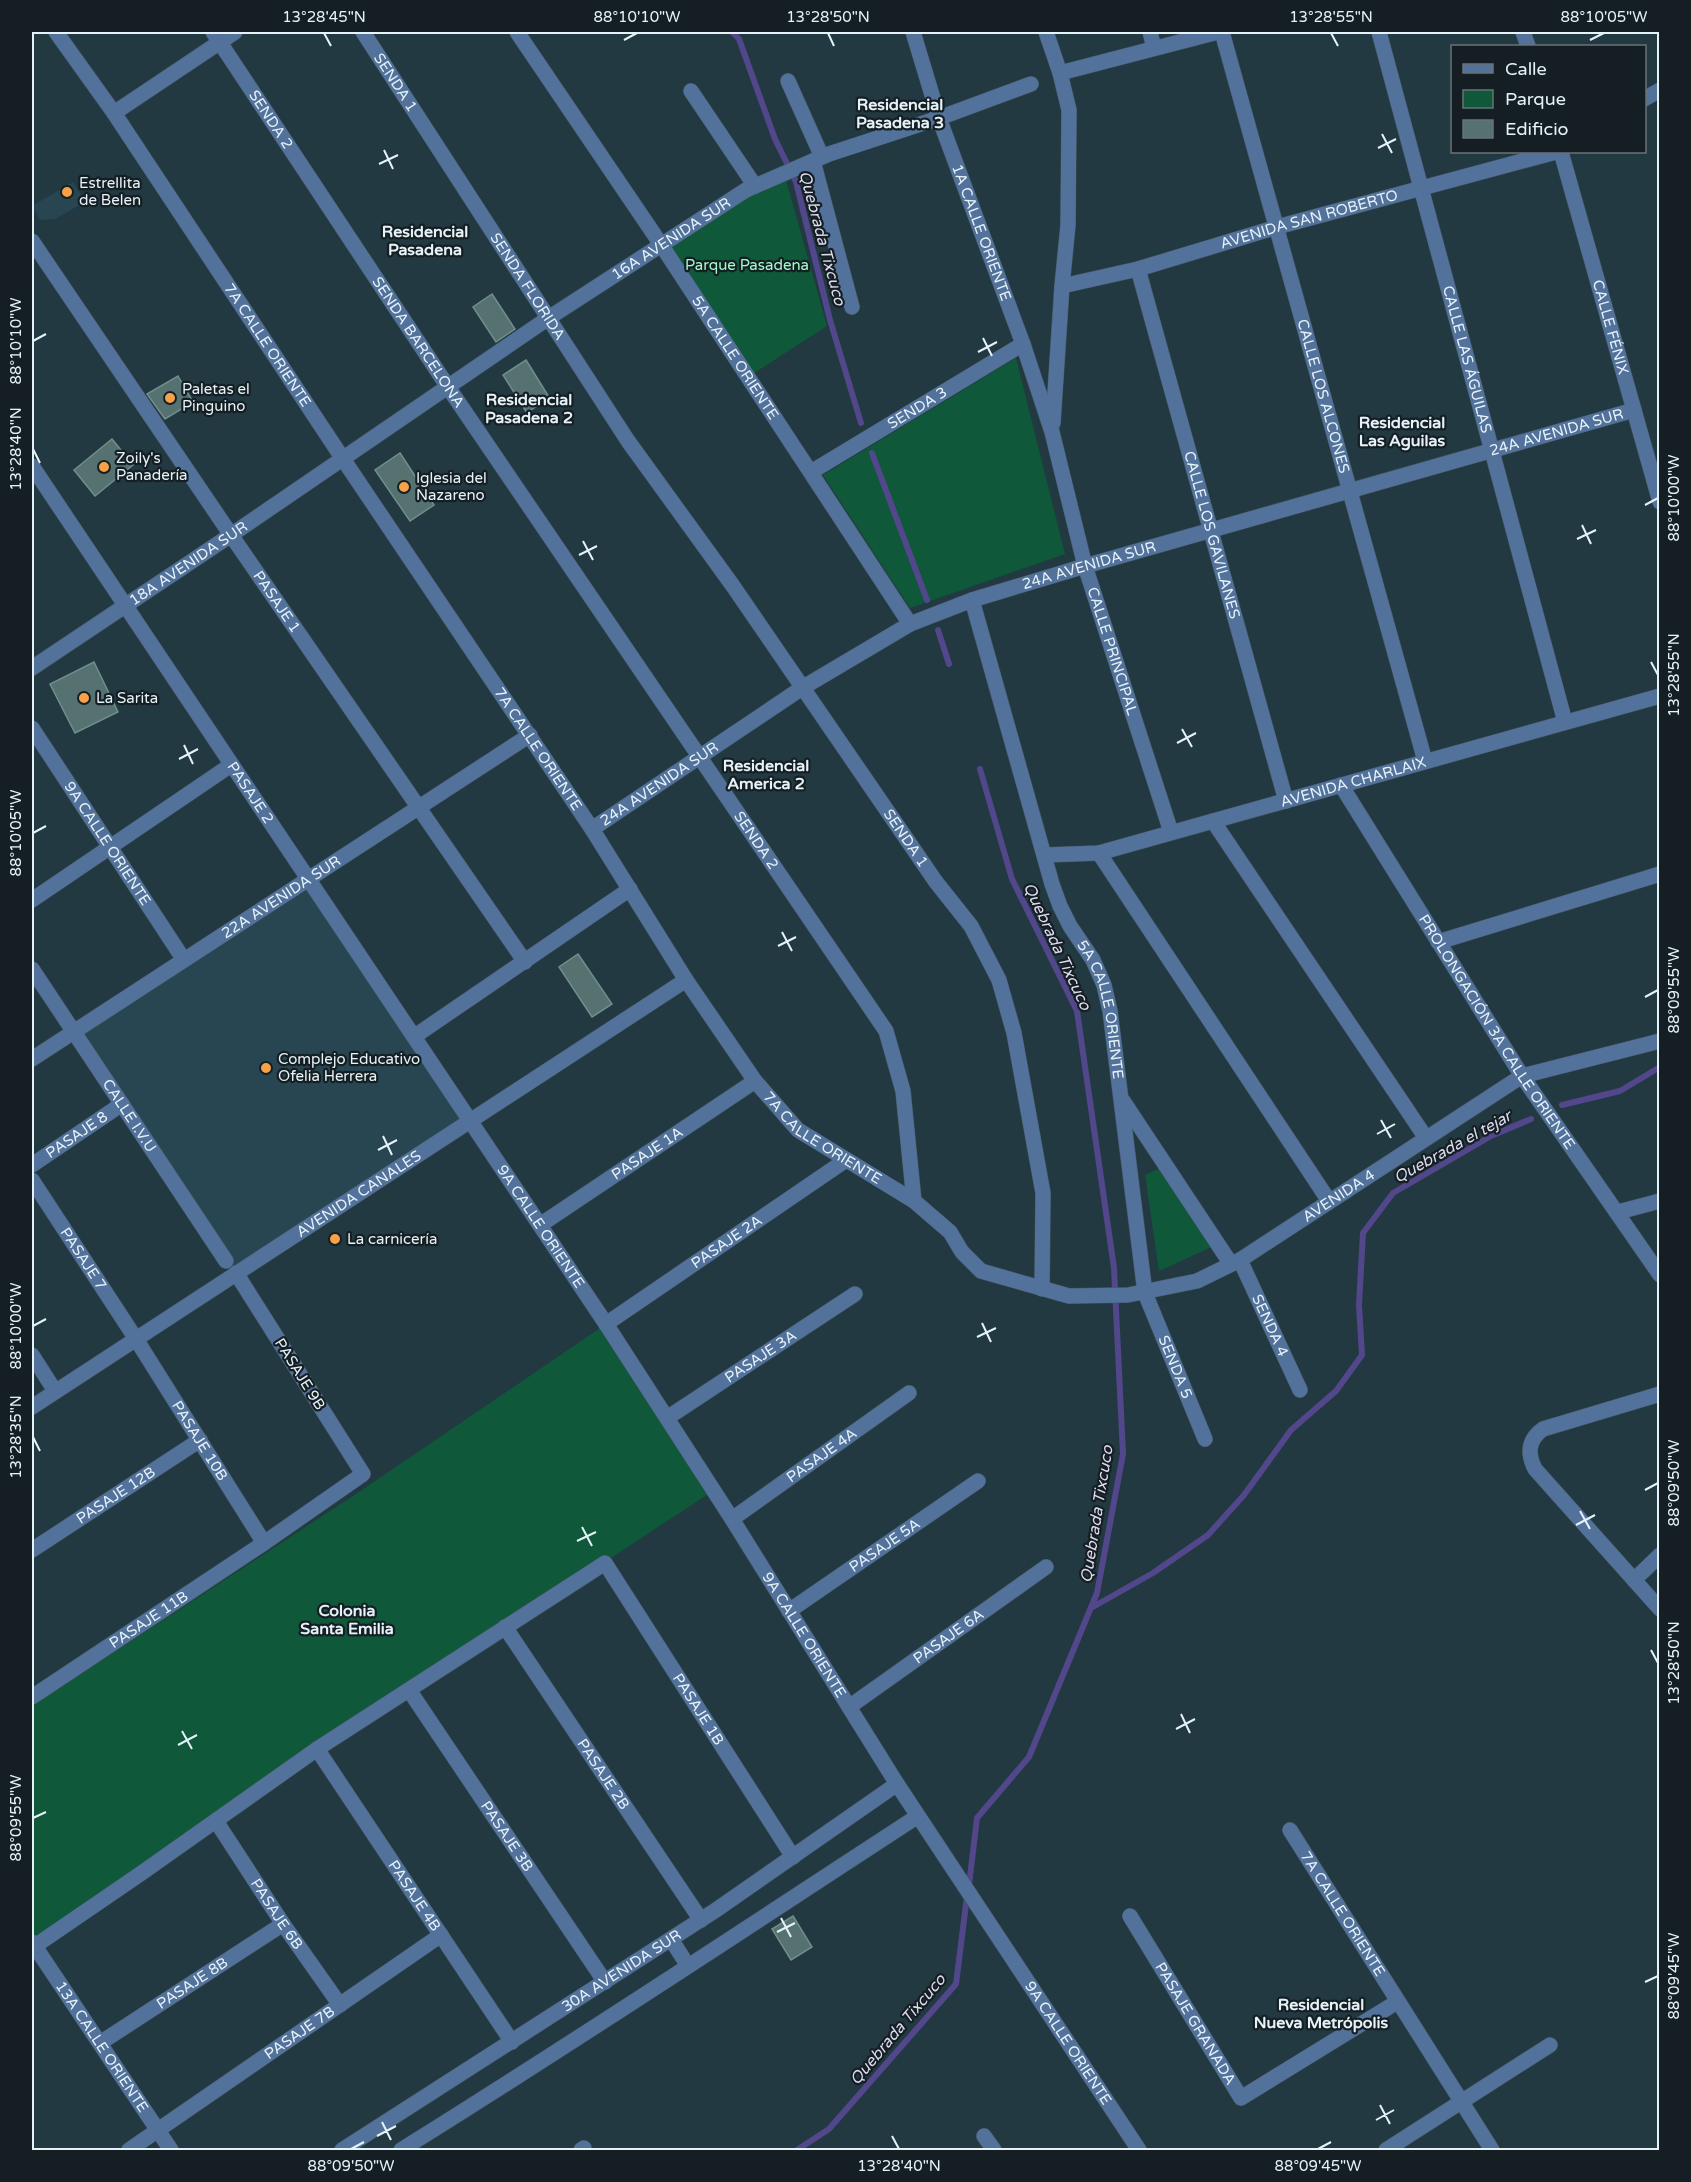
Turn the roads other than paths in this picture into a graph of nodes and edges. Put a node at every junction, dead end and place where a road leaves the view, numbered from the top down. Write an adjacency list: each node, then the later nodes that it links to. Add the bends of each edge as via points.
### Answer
1 (56, 32): 18 (street, 7A CALLE ORIENTE)
2 (235, 32): 10 (street)
3 (363, 32): 20 (street, SENDA 1)
4 (517, 32): 29 (street, 5A CALLE ORIENTE)
5 (914, 32): 19 (street, 1A CALLE ORIENTE)
6 (1046, 32): 12 (street)
7 (1150, 32): 11 (street)
8 (1220, 32): 11 (street); 27 (street, CALLE LOS ALCONES)
9 (1379, 32): 25 (street, CALLE LAS ÁGUILAS)
10 (217, 36): 18 (street); 26 (street, SENDA 2)
11 (1154, 48): 12 (street)
12 (1060, 73): 31 (street, via 1070,110 1068,225)
13 (788, 81): 23 (street)
14 (1030, 84): 19 (street, 16A AVENIDA SUR)
15 (1659, 90): 17 (street)
16 (691, 91): 24 (street)
17 (1646, 98)
18 (114, 113): 40 (street, 7A CALLE ORIENTE)
19 (939, 118): 23 (street, 16A AVENIDA SUR); 34 (street, 1A CALLE ORIENTE)
20 (429, 132): 33 (street, SENDA FLORIDA)
21 (1552, 153): 25 (street, AVENIDA SAN ROBERTO)
22 (1561, 153): 36 (street, CALLE FÉNIX)
23 (813, 161): 24 (street, 16A AVENIDA SUR); 32 (street)
24 (755, 186): 29 (street, 16A AVENIDA SUR)
25 (1422, 189): 27 (street, AVENIDA SAN ROBERTO); 39 (street, CALLE LAS ÁGUILAS)
26 (329, 207): 35 (street, SENDA BARCELONA)
27 (1277, 227): 30 (street, AVENIDA SAN ROBERTO); 43 (street, CALLE LOS ALCONES)
28 (32, 241): 47 (street, PASAJE 1)
29 (662, 246): 33 (street, 16A AVENIDA SUR); 42 (street, 5A CALLE ORIENTE)
30 (1138, 269): 31 (street, AVENIDA SAN ROBERTO); 46 (street, CALLE LOS GAVILANES)
31 (1062, 286): 37 (street)
32 (852, 307)
33 (547, 319): 35 (street, 16A AVENIDA SUR); 38 (street, SENDA FLORIDA)
34 (1023, 344): 37 (street, 1A CALLE ORIENTE); 42 (street, SENDA 3)
35 (448, 387): 40 (street, 16A AVENIDA SUR); 45 (street, SENDA BARCELONA)
36 (1634, 410): 39 (street, 24A AVENIDA SUR); 44 (street, CALLE FÉNIX)
37 (1052, 432): 48 (street, CALLE PRINCIPAL)
38 (628, 441): 53 (street, SENDA 1)
39 (1492, 451): 43 (street, 24A AVENIDA SUR); 55 (street, CALLE LAS ÁGUILAS)
40 (343, 459): 47 (street, 18A AVENIDA SUR); 57 (street, 7A CALLE ORIENTE)
41 (32, 466): 50 (street, PASAJE 2)
42 (811, 472): 51 (street, 5A CALLE ORIENTE)
43 (1350, 492): 46 (street, 24A AVENIDA SUR); 59 (street, CALLE LOS ALCONES)
44 (1659, 502)
45 (529, 507): 58 (street, SENDA 2)
46 (1210, 531): 48 (street, 24A AVENIDA SUR); 62 (street, CALLE LOS GAVILANES)
47 (231, 536): 50 (street, 18A AVENIDA SUR); 63 (street, PASAJE 1)
48 (1085, 566): 49 (street, 24A AVENIDA SUR); 66 (street, CALLE PRINCIPAL)
49 (972, 600): 51 (street, 24A AVENIDA SUR); 69 (street, 5A CALLE ORIENTE)
50 (125, 606): 52 (street, 18A AVENIDA SUR); 60 (street, PASAJE 2)
51 (910, 624): 53 (street, 24A AVENIDA SUR)
52 (32, 668)
53 (802, 688): 58 (street, 24A AVENIDA SUR); 101 (street, SENDA 1, via 936,882 971,926 999,980 1014,1033 1042,1193)
54 (1659, 696): 55 (street, AVENIDA CHARLAIX)
55 (1565, 722): 59 (street, AVENIDA CHARLAIX)
56 (32, 728): 67 (street, 9A CALLE ORIENTE)
57 (530, 735): 63 (street, 22A AVENIDA SUR); 65 (street, 7A CALLE ORIENTE)
58 (699, 757): 65 (street, 24A AVENIDA SUR); 92 (street, SENDA 2, via 886,1031 903,1091)
59 (1425, 761): 61 (street, AVENIDA CHARLAIX)
60 (231, 765): 67 (street); 71 (street, PASAJE 2)
61 (1341, 785): 62 (street, AVENIDA CHARLAIX); 74 (street, PROLONGACIÓN 3A CALLE ORIENTE)
62 (1286, 801): 64 (street, AVENIDA CHARLAIX)
63 (420, 807): 71 (street, 22A AVENIDA SUR); 76 (street, PASAJE 1)
64 (1213, 822): 66 (street, AVENIDA CHARLAIX); 88 (street)
65 (592, 829): 72 (street, 7A CALLE ORIENTE)
66 (1172, 832): 68 (street, AVENIDA CHARLAIX)
67 (110, 847): 73 (street); 75 (street, 9A CALLE ORIENTE)
68 (1099, 853): 69 (street, AVENIDA CHARLAIX); 93 (street)
69 (1045, 855): 85 (street, 5A CALLE ORIENTE, via 1060,906 1104,985)
70 (1659, 874): 74 (street)
71 (308, 879): 75 (street, 22A AVENIDA SUR); 80 (street, PASAJE 2)
72 (630, 889): 76 (street); 78 (street, 7A CALLE ORIENTE)
73 (32, 900)
74 (1438, 942): 83 (street, PROLONGACIÓN 3A CALLE ORIENTE)
75 (184, 960): 79 (street, 22A AVENIDA SUR)
76 (525, 962): 80 (street)
77 (32, 969): 79 (street, CALLE I.V.U)
78 (686, 980): 84 (street, 7A CALLE ORIENTE); 87 (street, AVENIDA CANALES)
79 (74, 1032): 82 (street, 22A AVENIDA SUR); 86 (street, CALLE I.V.U)
80 (415, 1036): 87 (street, PASAJE 2)
81 (1659, 1041): 83 (street, AVENIDA 4)
82 (32, 1059)
83 (1522, 1076): 88 (street, AVENIDA 4); 95 (street, PROLONGACIÓN 3A CALLE ORIENTE)
84 (755, 1081): 89 (street, 7A CALLE ORIENTE, via 798,1130); 96 (street, PASAJE 1A)
85 (1121, 1099): 98 (street, SENDA 4); 102 (street, 5A CALLE ORIENTE)
86 (122, 1104): 90 (street, PASAJE 8); 97 (street, CALLE I.V.U)
87 (470, 1121): 96 (street, 9A CALLE ORIENTE); 99 (street, AVENIDA CANALES)
88 (1426, 1138): 93 (street, AVENIDA 4)
89 (846, 1160): 92 (street, 7A CALLE ORIENTE); 104 (street, PASAJE 2A)
90 (32, 1166)
91 (32, 1180): 105 (street, PASAJE 7)
92 (914, 1201): 101 (street, 7A CALLE ORIENTE, via 950,1232 962,1252 981,1271)
93 (1329, 1201): 98 (street, AVENIDA 4)
94 (1659, 1201): 95 (street)
95 (1618, 1212): 100 (street, PROLONGACIÓN 3A CALLE ORIENTE)
96 (540, 1225): 104 (street, 9A CALLE ORIENTE)
97 (226, 1261)
98 (1236, 1262): 102 (street, AVENIDA 4, via 1197,1281); 107 (street, SENDA 4)
99 (236, 1273): 105 (street, AVENIDA CANALES); 115 (street, PASAJE 9B)
100 (1659, 1275)
101 (1042, 1289): 102 (street, 7A CALLE ORIENTE, via 1069,1296)
102 (1145, 1293): 113 (street, SENDA 5)
103 (855, 1294): 112 (street, PASAJE 3A)
104 (606, 1324): 112 (street, 9A CALLE ORIENTE)
105 (136, 1338): 108 (street, AVENIDA CANALES); 114 (street, PASAJE 10B)
106 (32, 1355): 108 (street)
107 (1300, 1390)
108 (55, 1391): 111 (street, AVENIDA CANALES)
109 (909, 1393): 117 (street, PASAJE 4A)
110 (1659, 1394): 122 (street, via 1543,1429 1531,1440 1535,1469)
111 (32, 1407)
112 (667, 1418): 117 (street, 9A CALLE ORIENTE)
113 (1205, 1439)
114 (201, 1440): 118 (street, PASAJE 10B); 119 (street, PASAJE 12B)
115 (363, 1474): 118 (street, PASAJE 11B)
116 (978, 1481): 124 (street, PASAJE 5A)
117 (732, 1519): 124 (street, 9A CALLE ORIENTE)
118 (264, 1543): 127 (street, PASAJE 11B)
119 (32, 1550)
120 (1659, 1555): 122 (street)
121 (1046, 1567): 128 (street, PASAJE 6A)
122 (1634, 1580): 123 (street)
123 (1659, 1609)
124 (789, 1611): 128 (street, 9A CALLE ORIENTE)
125 (505, 1627): 126 (street); 134 (street, PASAJE 1B, via 605,1563); 136 (street, PASAJE 2B)
126 (409, 1690): 129 (street); 142 (street, PASAJE 3B)
127 (32, 1697)
128 (849, 1707): 130 (street, 9A CALLE ORIENTE)
129 (317, 1749): 132 (street); 138 (street, PASAJE 4B)
130 (897, 1784): 131 (street, 9A CALLE ORIENTE); 134 (street, 30A AVENIDA SUR)
131 (918, 1816): 141 (street, 30A AVENIDA SUR); 156 (street, 9A CALLE ORIENTE)
132 (216, 1821): 137 (street, PASAJE 6B); 140 (street)
133 (1290, 1830): 143 (street, 7A CALLE ORIENTE)
134 (793, 1857): 136 (street, 30A AVENIDA SUR)
135 (1130, 1916): 143 (street, PASAJE GRANADA, via 1241,2098)
136 (701, 1920): 139 (street, 30A AVENIDA SUR)
137 (284, 1924): 144 (street, PASAJE 6B); 146 (street, PASAJE 8B)
138 (441, 1935): 144 (street, PASAJE 7B); 145 (street, PASAJE 4B)
139 (671, 1939): 141 (street); 142 (street, 30A AVENIDA SUR)
140 (32, 1946): 146 (street, 13A CALLE ORIENTE)
141 (688, 1966): 154 (street, 30A AVENIDA SUR)
142 (605, 1982): 145 (street, 30A AVENIDA SUR)
143 (1397, 2002): 148 (street, 7A CALLE ORIENTE)
144 (340, 2005): 149 (street, PASAJE 7B)
145 (512, 2042): 153 (street, 30A AVENIDA SUR)
146 (100, 2043): 149 (street, 13A CALLE ORIENTE)
147 (1550, 2045): 148 (street)
148 (1461, 2101): 157 (street); 158 (street, 7A CALLE ORIENTE)
149 (158, 2131): 151 (street, PASAJE 7B); 152 (street, 13A CALLE ORIENTE)
150 (984, 2136): 155 (street)
151 (129, 2151)
152 (171, 2151)
153 (342, 2151)
154 (401, 2151)
155 (994, 2151)
156 (1139, 2151)
157 (1386, 2151)
158 (1492, 2151)

